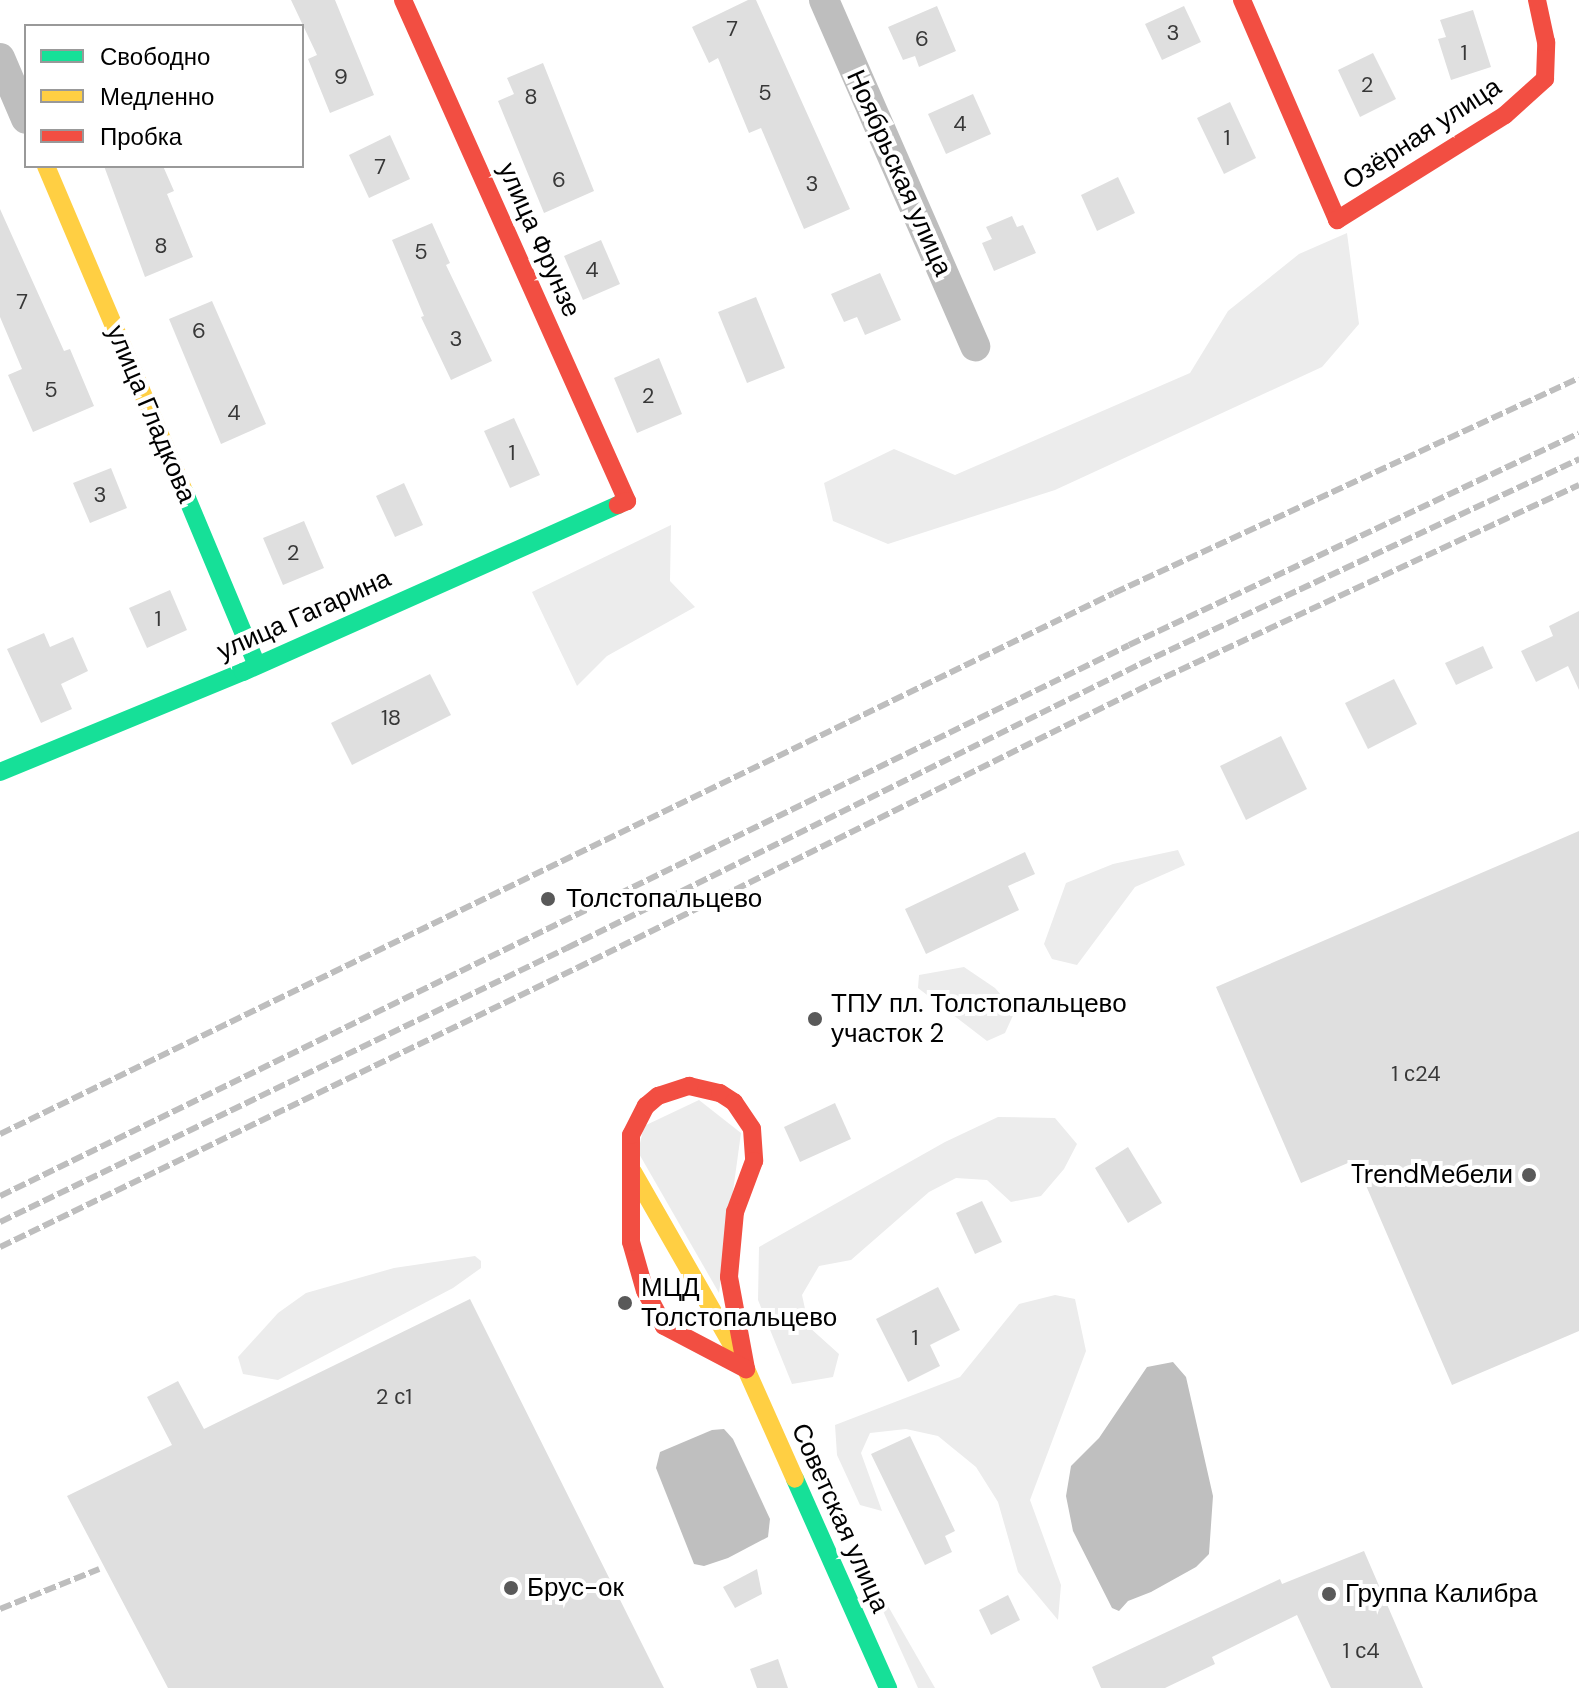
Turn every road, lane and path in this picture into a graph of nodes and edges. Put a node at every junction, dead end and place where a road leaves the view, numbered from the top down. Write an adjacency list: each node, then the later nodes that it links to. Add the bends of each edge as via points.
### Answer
1 (403, 0): 9 (street, улица Фрунзе)
2 (824, 0): 8 (street, Ноябрьская улица)
3 (1242, 0): 4 (street, Озёрная улица, via 1337,220 1505,115 1545,79 1546,42)
4 (1537, 0)
5 (0, 58): 6 (street)
6 (24, 114)
7 (47, 168): 10 (street, улица Гладкова)
8 (975, 346)
9 (627, 501): 10 (street, улица Гагарина)
10 (256, 663): 11 (street, улица Гагарина)
11 (0, 772)
12 (633, 1172): 13 (street); 13 (street, via 631,1242 652,1308 681,1338); 13 (street, via 629,1150 636,1119 658,1096 689,1086 705,1088 720,1093 744,1114 752,1129 754,1161 735,1212 729,1277)
13 (746, 1369): 14 (street, Советская улица)
14 (888, 1688)

